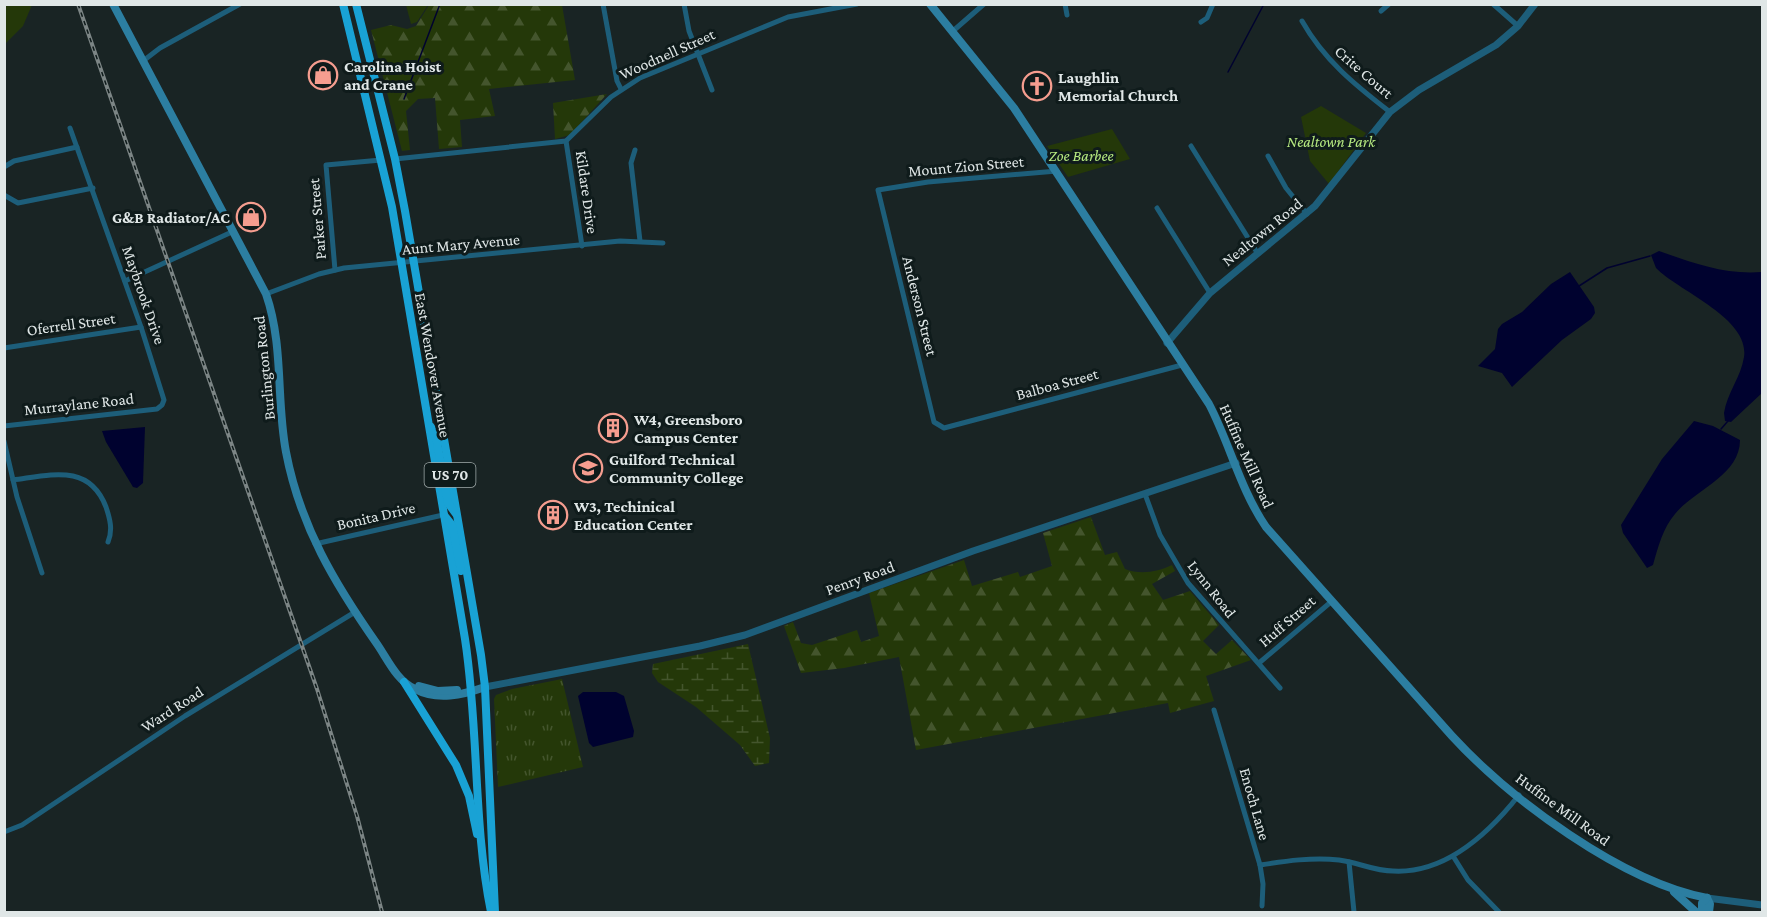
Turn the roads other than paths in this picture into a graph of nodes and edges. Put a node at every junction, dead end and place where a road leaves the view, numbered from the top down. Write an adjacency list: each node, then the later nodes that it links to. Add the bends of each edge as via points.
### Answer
1 (113, 4): 22 (main road, Burlington Road)
2 (240, 4): 22 (street)
3 (344, 4): 33 (highway, East Wendover Avenue / US 70)
4 (356, 4): 32 (highway, East Wendover Avenue / US 70)
5 (603, 4): 23 (street)
6 (684, 4): 21 (street)
7 (857, 4): 21 (street, Woodnell Street, via 788,17)
8 (930, 4): 20 (main road, Huffine Mill Road)
9 (984, 4): 20 (street)
10 (1065, 4): 16 (street)
11 (1213, 4): 18 (street)
12 (1389, 4): 15 (street)
13 (1493, 4): 19 (street)
14 (1535, 4): 19 (street, Nealtown Road)
15 (1381, 11)
16 (1067, 15)
17 (1302, 21): 25 (street, Crite Court, via 1336,68)
18 (1201, 22)
19 (1518, 26): 25 (street, Nealtown Road, via 1496,45 1419,90)
20 (953, 31): 35 (main road, Huffine Mill Road, via 1014,108)
21 (698, 54): 23 (street, Woodnell Street); 24 (street)
22 (143, 61): 41 (main road, Burlington Road)
23 (621, 89): 27 (street, Woodnell Street)
24 (712, 90)
25 (1390, 112): 40 (street, Nealtown Road)
26 (70, 128): 29 (street, Maybrook Drive)
27 (566, 141): 32 (street); 44 (street, Kildare Drive)
28 (1191, 146): 45 (street)
29 (77, 147): 34 (street, via 14,160); 36 (street, Maybrook Drive)
30 (635, 150): 42 (street, via 631,163)
31 (1268, 156): 40 (street)
32 (395, 159): 46 (highway, East Wendover Avenue / US 70)
33 (381, 160): 47 (highway, East Wendover Avenue / US 70); 48 (street, Parker Street, via 326,165)
34 (4, 166)
35 (1057, 171): 37 (street, Mount Zion Street); 53 (main road, Huffine Mill Road)
36 (93, 188): 38 (street, via 18,203); 49 (street, Maybrook Drive)
37 (878, 190): 59 (street, Anderson Street, via 930,409)
38 (4, 195)
39 (1157, 208): 50 (street)
40 (1307, 214): 45 (street, Nealtown Road)
41 (234, 231): 49 (street); 51 (main road, Burlington Road)
42 (640, 241): 43 (street, Aunt Mary Avenue); 44 (street, Aunt Mary Avenue)
43 (663, 243)
44 (582, 246): 46 (street, Aunt Mary Avenue)
45 (1258, 254): 50 (street, Nealtown Road)
46 (414, 262): 47 (street, Aunt Mary Avenue); 65 (highway, East Wendover Avenue / US 70)
47 (401, 263): 48 (street, Aunt Mary Avenue); 57 (highway, East Wendover Avenue / US 70)
48 (335, 270): 51 (street, Aunt Mary Avenue)
49 (125, 281): 52 (street, Maybrook Drive)
50 (1210, 293): 53 (street, Nealtown Road)
51 (266, 294): 67 (main road, Burlington Road, via 278,341 286,449 301,511)
52 (141, 327): 54 (street, Oferrell Street); 56 (street, Maybrook Drive, via 164,393)
53 (1167, 343): 55 (main road, Huffine Mill Road)
54 (4, 348)
55 (1182, 365): 59 (street, Balboa Street); 61 (main road, Huffine Mill Road, via 1214,413)
56 (157, 409): 58 (street, Murraylane Road)
57 (427, 419): 64 (highway, East Wendover Avenue / US 70); 65 (highway, via 436,437 450,508)
58 (4, 426)
59 (938, 426)
60 (4, 441): 62 (street)
61 (1236, 463): 63 (street, Penry Road); 70 (main road, Huffine Mill Road, via 1251,504 1266,527)
62 (14, 480): 66 (street, via 65,474 90,482 98,489 106,508 112,531); 68 (street)
63 (1146, 494): 72 (street, Lynn Road, via 1171,558 1220,622); 75 (street, Penry Road, via 973,551 739,637)
64 (443, 515): 67 (street, Bonita Drive); 69 (highway, via 452,525 460,568); 77 (highway, East Wendover Avenue / US 70)
65 (458, 516): 69 (highway, East Wendover Avenue / US 70)
66 (108, 543)
67 (315, 544): 71 (main road, Burlington Road)
68 (42, 573)
69 (468, 584): 75 (highway, East Wendover Avenue / US 70)
70 (1332, 601): 72 (street, Huff Street); 79 (main road, Huffine Mill Road, via 1454,739)
71 (355, 612): 73 (main road, Burlington Road); 80 (street, Ward Road, via 185,716 22,825)
72 (1259, 663): 76 (street, Lynn Road)
73 (393, 668): 74 (main road, Burlington Road); 77 (main road, Burlington Road, via 409,681 429,689)
74 (404, 682): 77 (main road, Burlington Road, via 435,696); 83 (highway, via 460,775 473,813)
75 (485, 687): 77 (main road, Burlington Road); 89 (highway, East Wendover Avenue / US 70)
76 (1280, 687)
77 (473, 689): 83 (highway, East Wendover Avenue / US 70)
78 (1214, 710): 84 (street, Enoch Lane)
79 (1519, 795): 81 (street, via 1485,831); 85 (main road, Huffine Mill Road, via 1605,857)
80 (4, 832)
81 (1453, 856): 82 (street, via 1398,872); 91 (street, via 1468,880)
82 (1349, 862): 84 (street, via 1319,860); 90 (street)
83 (483, 866): 89 (highway, East Wendover Avenue / US 70)
84 (1260, 866): 87 (street, Enoch Lane)
85 (1670, 890): 86 (main road, Huffine Mill Road); 92 (main road)
86 (1707, 898): 88 (street); 93 (main road, via 1702,903); 94 (main road)
87 (1262, 906)
88 (1762, 906)
89 (493, 912)
90 (1354, 912)
91 (1499, 912)
92 (1696, 912)
93 (1702, 912)
94 (1708, 912)

